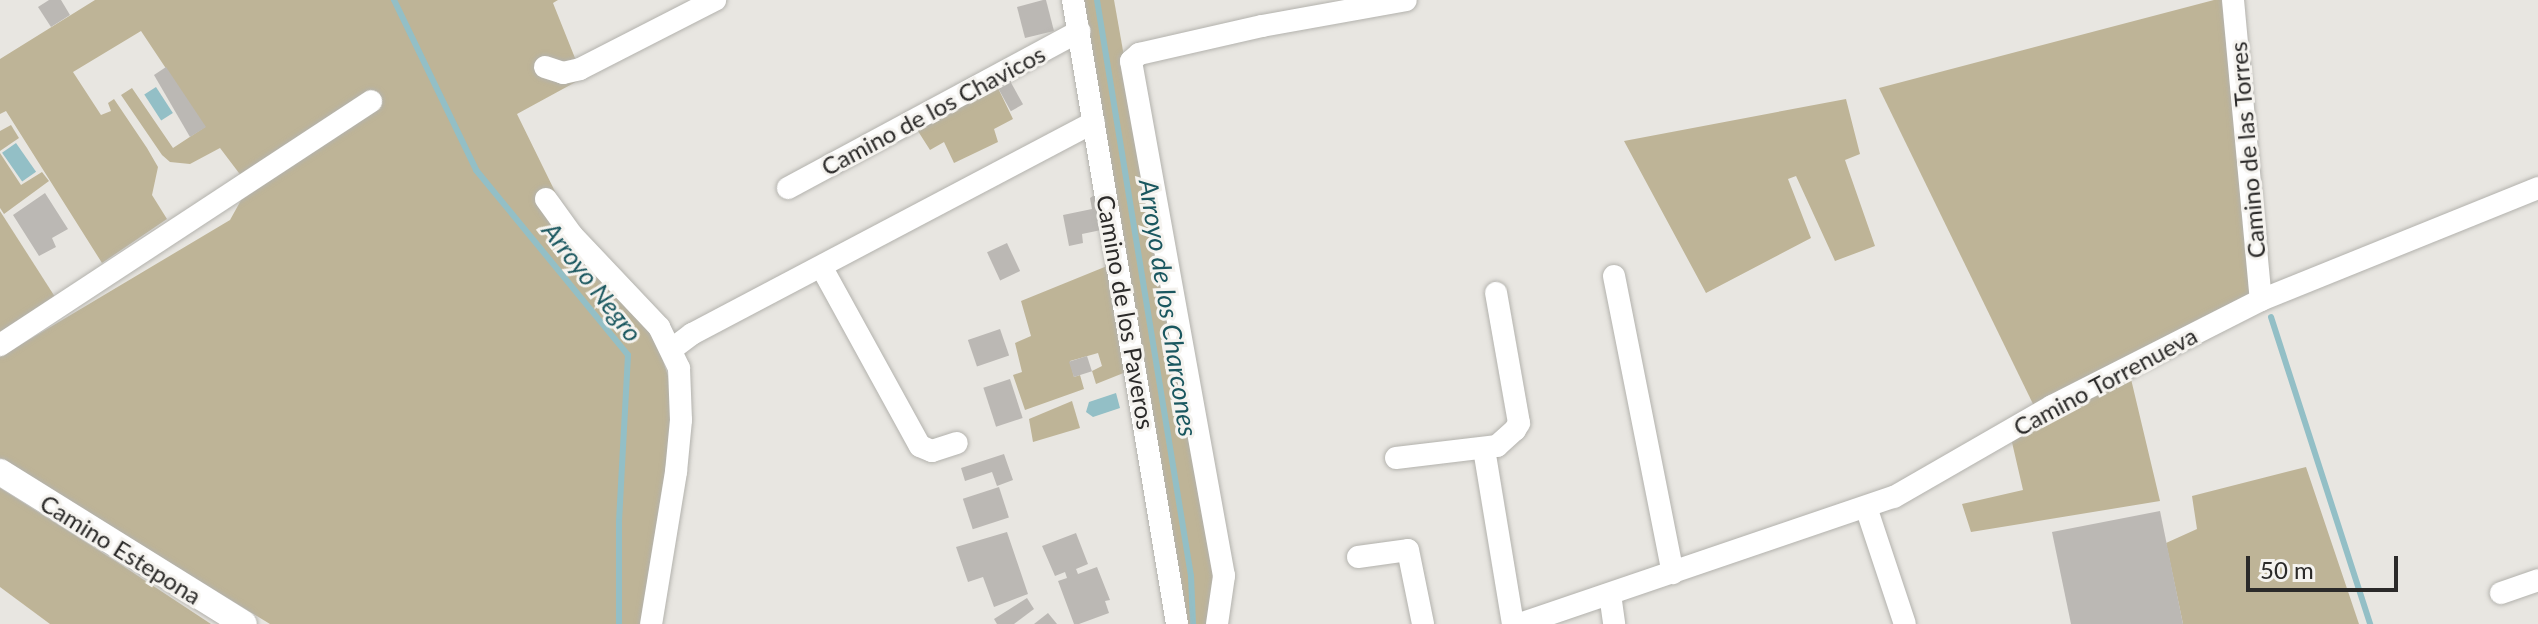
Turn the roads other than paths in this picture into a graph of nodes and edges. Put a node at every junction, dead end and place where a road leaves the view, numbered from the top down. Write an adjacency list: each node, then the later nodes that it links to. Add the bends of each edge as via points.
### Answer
1 (715, 0): 6 (street, via 580,69 563,73)
2 (1073, 0): 5 (street, Camino de los Paveros)
3 (1406, 0): 31 (street, via 1262,26 1139,54 1131,61 1224,576)
4 (2233, 0): 15 (street, Camino de las Torres)
5 (1079, 31): 8 (street, Camino de los Paveros); 9 (street, Camino de los Chavicos)
6 (545, 67)
7 (371, 101): 16 (street)
8 (1094, 122): 12 (street); 30 (street, Camino de los Paveros)
9 (788, 188)
10 (2538, 188): 15 (street, Camino Torrenueva)
11 (546, 199): 17 (street, via 572,235 659,327)
12 (822, 268): 17 (street); 18 (street, via 920,446 932,451)
13 (1614, 276): 24 (street)
14 (1496, 293): 19 (street, via 1519,423 1510,437)
15 (2261, 300): 22 (street, Camino Torrenueva, via 2052,406 1894,497)
16 (0, 345)
17 (672, 349): 29 (street, via 679,368 681,420 668,537)
18 (957, 443)
19 (1484, 449): 20 (street); 33 (street)
20 (1396, 458)
21 (0, 472): 28 (main road, Camino Estepona)
22 (1866, 507): 24 (street, Camino Torrenueva); 36 (street)
23 (1358, 557): 32 (street, via 1408,550)
24 (1673, 573): 27 (street, Camino Torrenueva)
25 (2538, 580): 26 (street)
26 (2501, 593)
27 (1610, 594): 34 (street, Camino Torrenueva); 35 (street)
28 (244, 624)
29 (651, 624)
30 (1177, 624)
31 (1217, 624)
32 (1423, 624)
33 (1513, 624)
34 (1520, 624)
35 (1614, 624)
36 (1905, 624)

